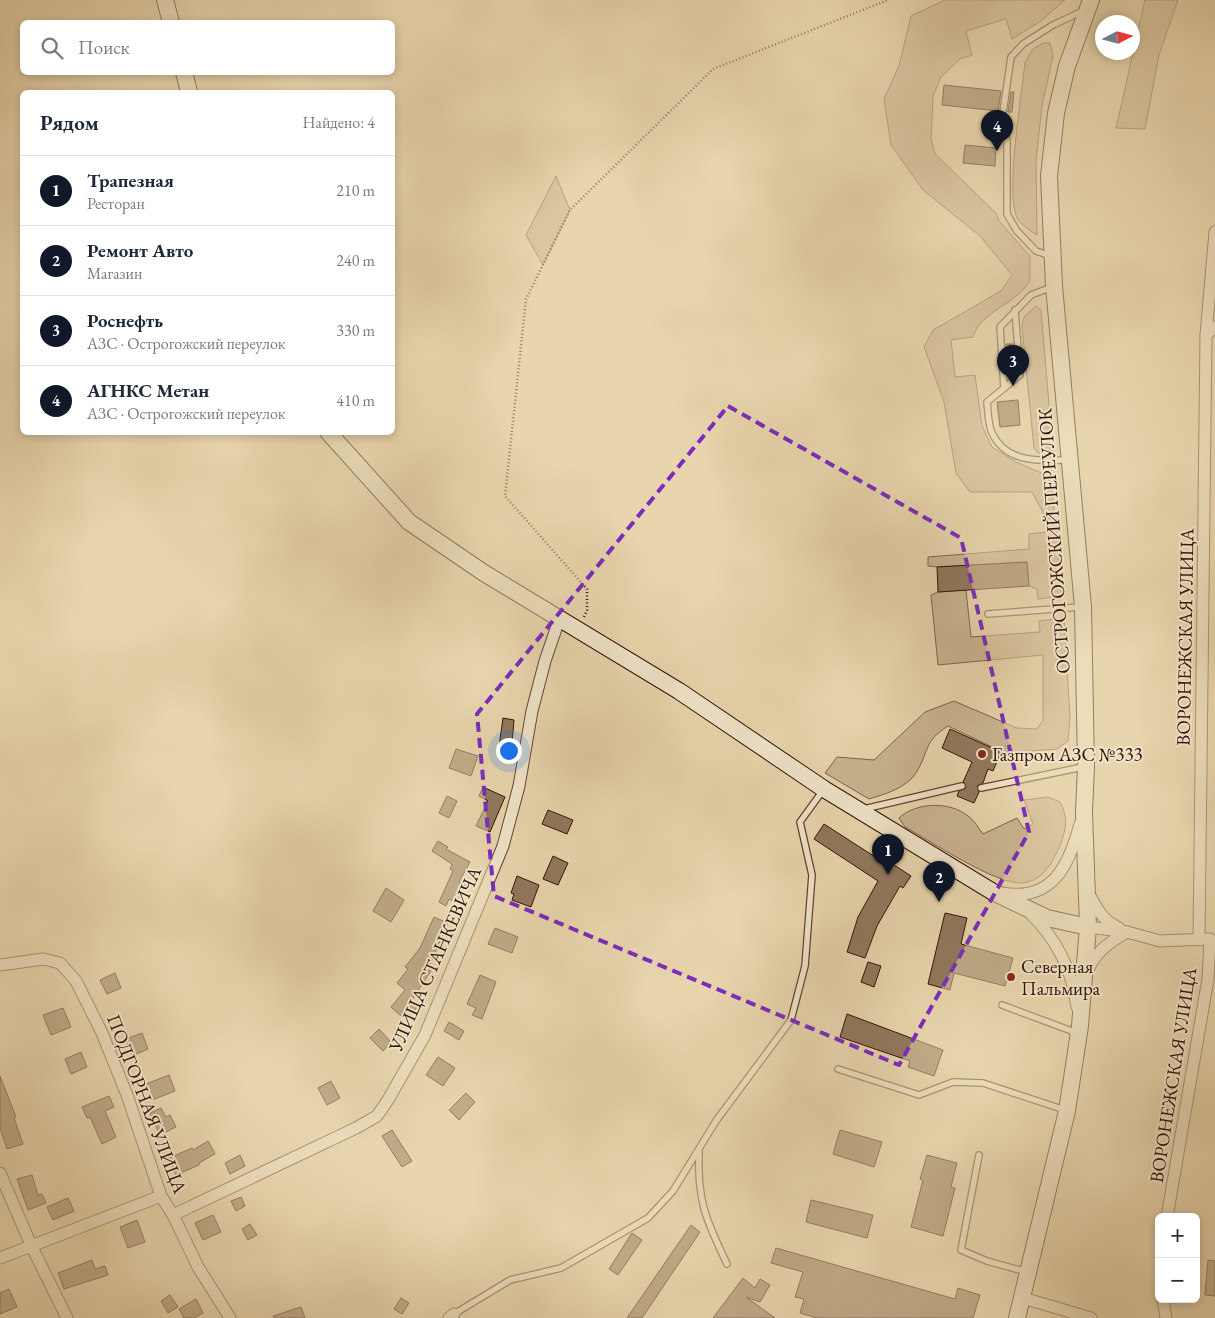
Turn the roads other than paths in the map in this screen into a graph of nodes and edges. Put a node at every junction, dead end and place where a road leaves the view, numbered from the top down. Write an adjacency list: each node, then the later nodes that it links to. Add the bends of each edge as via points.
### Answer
1 (165, 0): 3 (main road)
2 (1089, 4): 7 (main road, ОСТРОГОЖСКИЙ ПЕРЕУЛОК, via 1067,66 1056,113 1049,176); 7 (lane, via 1023,44 1011,57 1002,116 1001,126 1007,140 1007,214 1017,232 1036,251)
3 (170, 20)
4 (185, 75): 5 (main road)
5 (188, 90)
6 (1215, 232): 11 (street, ВОРОНЕЖСКАЯ УЛИЦА)
7 (1052, 256): 8 (main road, ОСТРОГОЖСКИЙ ПЕРЕУЛОК)
8 (1054, 286): 9 (lane, via 1031,294); 14 (main road, ОСТРОГОЖСКИЙ ПЕРЕУЛОК)
9 (1015, 310): 12 (lane, via 1000,327); 12 (lane, via 1020,375)
10 (1215, 327): 11 (street)
11 (1206, 335): 29 (street, ВОРОНЕЖСКАЯ УЛИЦА)
12 (1004, 388): 14 (lane, via 987,402 991,432 1004,450 1033,461)
13 (331, 435): 17 (main road, via 409,522)
14 (1070, 460): 15 (main road, ОСТРОГОЖСКИЙ ПЕРЕУЛОК)
15 (1083, 606): 16 (lane); 18 (main road, ОСТРОГОЖСКИЙ ПЕРЕУЛОК)
16 (988, 614)
17 (559, 620): 21 (main road, via 679,691); 41 (street, УЛИЦА СТАНКЕВИЧА, via 540,678 519,786 503,846 424,1035 388,1100 376,1116 356,1128)
18 (1086, 767): 20 (lane); 23 (main road, ОСТРОГОЖСКИЙ ПЕРЕУЛОК)
19 (962, 786): 22 (lane)
20 (981, 788)
21 (824, 789): 22 (main road); 36 (lane, via 800,822 812,875 805,966 791,1020)
22 (858, 810): 25 (main road)
23 (1084, 812): 24 (main road, ОСТРОГОЖСКИЙ ПЕРЕУЛОК); 25 (street, via 1066,865 1054,882 1033,893 1011,895)
24 (1086, 887): 27 (main road, ОСТРОГОЖСКИЙ ПЕРЕУЛОК); 28 (street, via 1108,923)
25 (993, 892): 26 (main road)
26 (1024, 907): 27 (main road, via 1047,918); 33 (street, via 1047,930 1062,952 1072,980)
27 (1088, 927): 28 (street); 31 (main road, ОСТРОГОЖСКИЙ ПЕРЕУЛОК)
28 (1127, 932): 29 (street, via 1160,941); 31 (street, via 1093,958)
29 (1208, 939): 40 (street, ВОРОНЕЖСКАЯ УЛИЦА, via 1208,979)
30 (0, 965): 39 (street, ПОДГОРНАЯ УЛИЦА, via 43,959 60,963 76,981 113,1060)
31 (1084, 980): 33 (main road, ОСТРОГОЖСКИЙ ПЕРЕУЛОК)
32 (1002, 1006): 33 (lane)
33 (1079, 1030): 35 (main road, ОСТРОГОЖСКИЙ ПЕРЕУЛОК)
34 (838, 1069): 35 (lane, via 919,1095 953,1082 983,1083)
35 (1067, 1111): 45 (main road, ОСТРОГОЖСКИЙ ПЕРЕУЛОК)
36 (699, 1150): 44 (lane, via 702,1205); 48 (lane, via 673,1191 648,1218 561,1268 510,1280)
37 (980, 1155): 45 (lane, via 961,1250)
38 (0, 1173): 42 (street)
39 (161, 1196): 41 (street, ПОДГОРНАЯ УЛИЦА); 42 (street)
40 (1169, 1213)
41 (173, 1215): 50 (street, ПОДГОРНАЯ УЛИЦА, via 198,1267)
42 (30, 1245): 43 (street); 49 (street)
43 (0, 1258)
44 (727, 1264)
45 (1029, 1273): 46 (main road, ОСТРОГОЖСКИЙ ПЕРЕУЛОК)
46 (1023, 1298): 51 (main road, ОСТРОГОЖСКИЙ ПЕРЕУЛОК); 52 (street)
47 (1164, 1303): 53 (street)
48 (451, 1316)
49 (67, 1318)
50 (230, 1318)
51 (1017, 1318)
52 (1091, 1318)
53 (1166, 1318)

